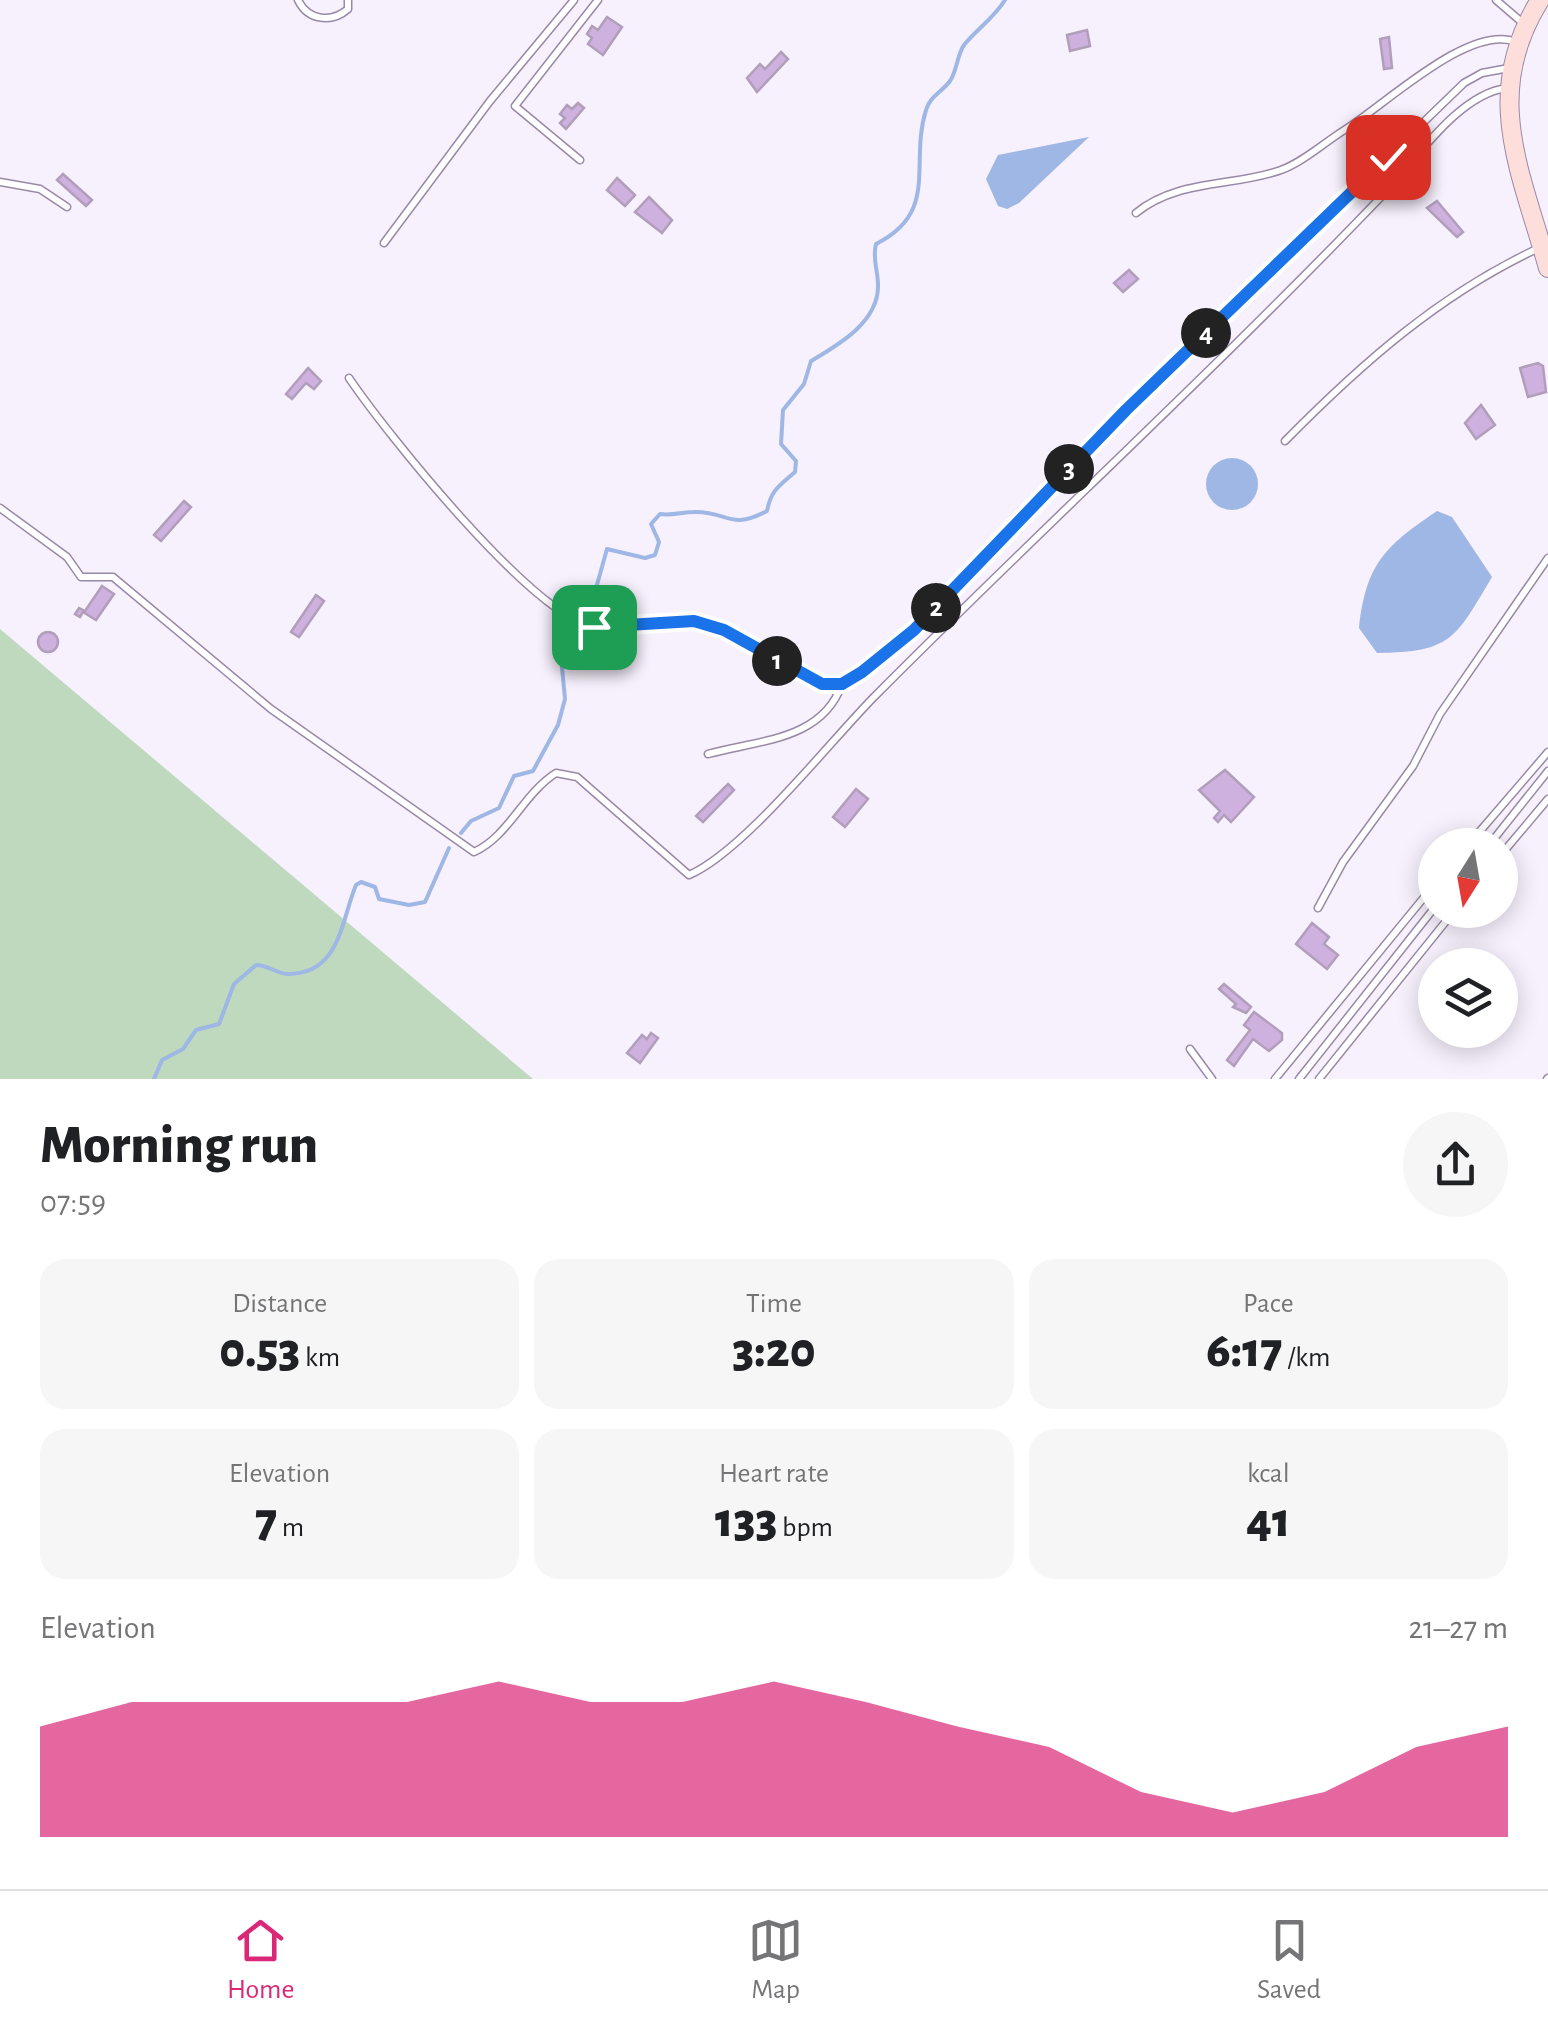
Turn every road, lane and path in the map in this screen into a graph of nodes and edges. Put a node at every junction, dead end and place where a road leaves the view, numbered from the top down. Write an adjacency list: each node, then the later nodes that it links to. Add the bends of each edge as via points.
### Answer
1 (298, 0): 2 (lane, via 326,19 348,9)
2 (348, 0)
3 (574, 0): 14 (lane)
4 (598, 0): 10 (lane, via 515,106)
5 (1496, 0): 7 (lane)
6 (1540, 0): 7 (street)
7 (1521, 34): 8 (street); 13 (lane, via 1463,46 1283,169 1180,190)
8 (1510, 68): 9 (street); 21 (lane, via 1464,83 1126,410 914,630)
9 (1507, 88): 15 (street, via 1511,138); 19 (lane, via 1488,90 1432,138 1381,197 782,796 706,868 689,875 576,776 556,772 534,788 491,844 474,852 271,709 114,577 81,577 67,558)
10 (580, 160)
11 (0, 182): 12 (lane, via 40,189)
12 (67, 207)
13 (1136, 214)
14 (384, 244)
15 (1542, 247): 16 (street); 18 (lane, via 1465,286 1358,367)
16 (1548, 268)
17 (350, 378): 21 (lane, via 376,418 526,586 559,614 594,627 694,621 724,630 805,678)
18 (1286, 441)
19 (0, 508)
20 (1548, 558): 30 (lane)
21 (842, 684): 23 (lane, via 828,709 797,733)
22 (1548, 752): 26 (lane)
23 (708, 754)
24 (1548, 770): 27 (lane)
25 (1548, 799): 28 (lane)
26 (1483, 828)
27 (1502, 828)
28 (1518, 835)
29 (1418, 905): 35 (lane)
30 (1318, 908)
31 (1418, 928): 36 (lane)
32 (1441, 928): 37 (lane)
33 (1190, 1049): 34 (lane)
34 (1212, 1079)
35 (1275, 1079)
36 (1299, 1079)
37 (1319, 1079)

